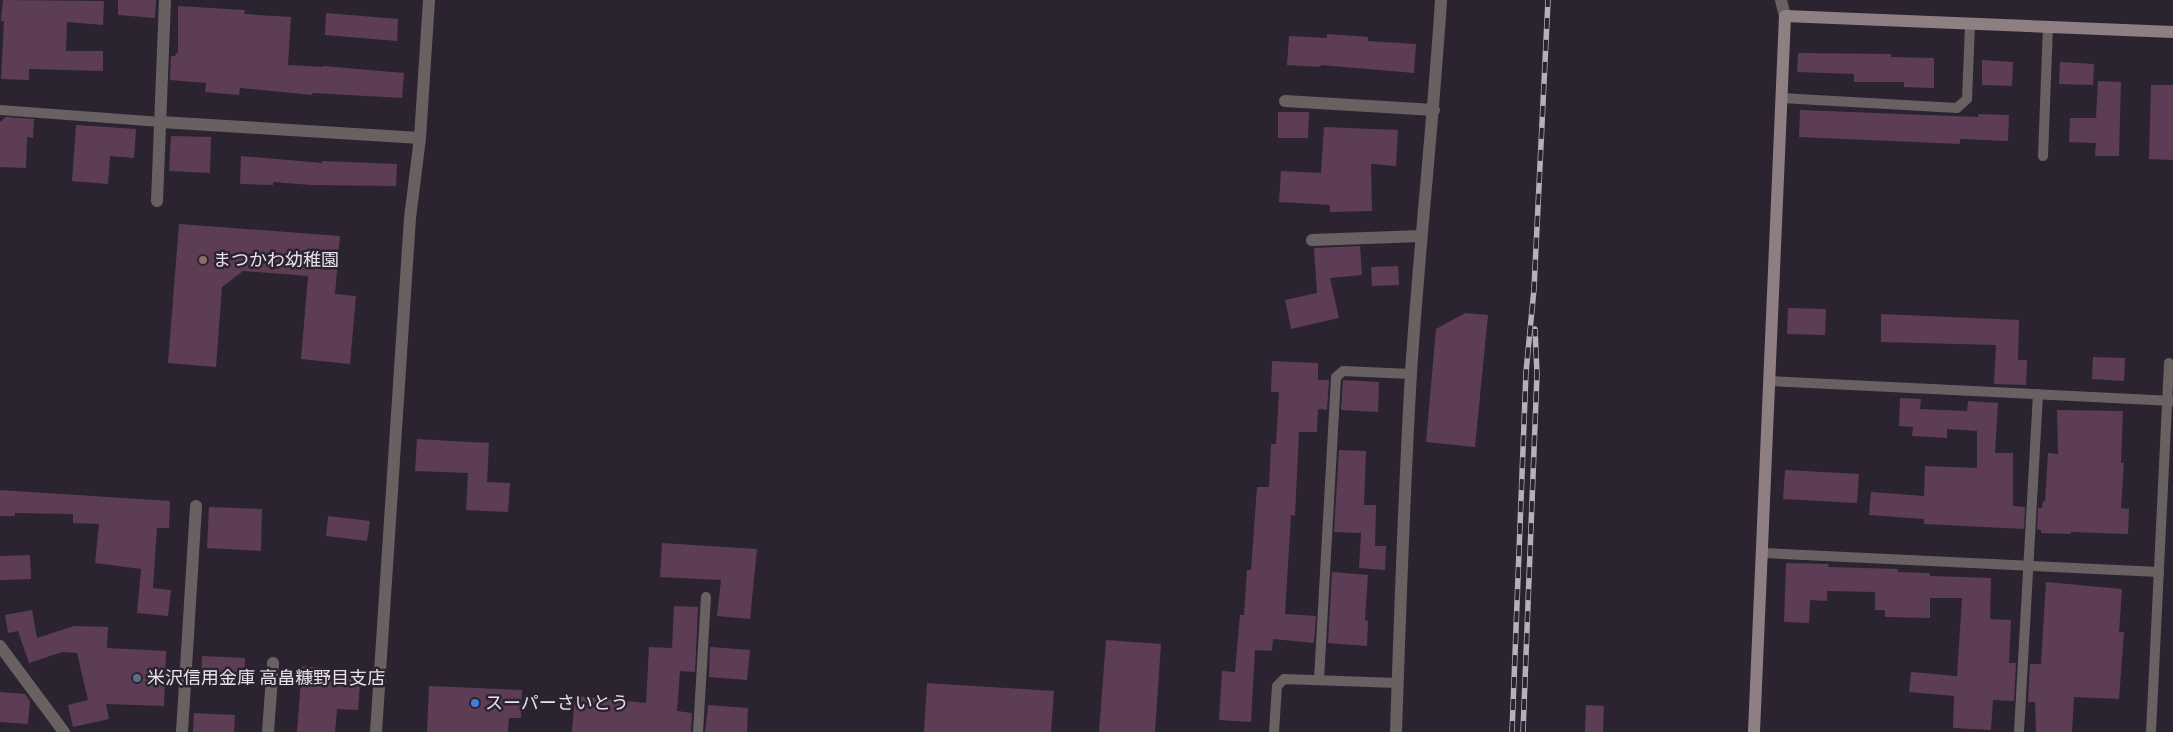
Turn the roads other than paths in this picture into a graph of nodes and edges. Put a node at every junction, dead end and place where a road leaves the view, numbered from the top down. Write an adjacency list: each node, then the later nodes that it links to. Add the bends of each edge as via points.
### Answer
1 (165, 0): 13 (street)
2 (429, 0): 14 (street)
3 (1441, 0): 12 (street)
4 (1781, 0): 5 (street)
5 (1784, 16): 6 (street); 9 (street)
6 (1970, 24): 7 (street); 9 (lane, via 1967,98 1957,108)
7 (2048, 27): 8 (street); 15 (lane)
8 (2173, 32)
9 (1781, 98): 21 (street)
10 (1285, 101): 12 (street)
11 (0, 110): 13 (lane)
12 (1434, 110): 17 (street)
13 (161, 122): 14 (street); 16 (street)
14 (420, 138): 36 (street, via 410,218)
15 (2043, 156)
16 (158, 201)
17 (1421, 236): 18 (street); 20 (street)
18 (1312, 240)
19 (2169, 363): 23 (lane)
20 (1411, 374): 31 (lane, via 1343,371 1336,377); 32 (street)
21 (1769, 381): 22 (lane); 25 (street)
22 (2038, 394): 23 (lane); 26 (lane)
23 (2170, 400): 27 (lane)
24 (196, 506): 34 (street)
25 (1762, 553): 26 (lane); 40 (street)
26 (2028, 566): 27 (lane); 41 (lane)
27 (2159, 572): 42 (lane)
28 (706, 597): 37 (lane)
29 (0, 646): 33 (street)
30 (273, 663): 35 (street)
31 (1319, 679): 32 (lane); 38 (lane, via 1284,679 1277,686)
32 (1397, 683): 39 (street)
33 (64, 732)
34 (182, 732)
35 (268, 732)
36 (376, 732)
37 (698, 732)
38 (1274, 732)
39 (1396, 732)
40 (1754, 732)
41 (2019, 732)
42 (2150, 732)

